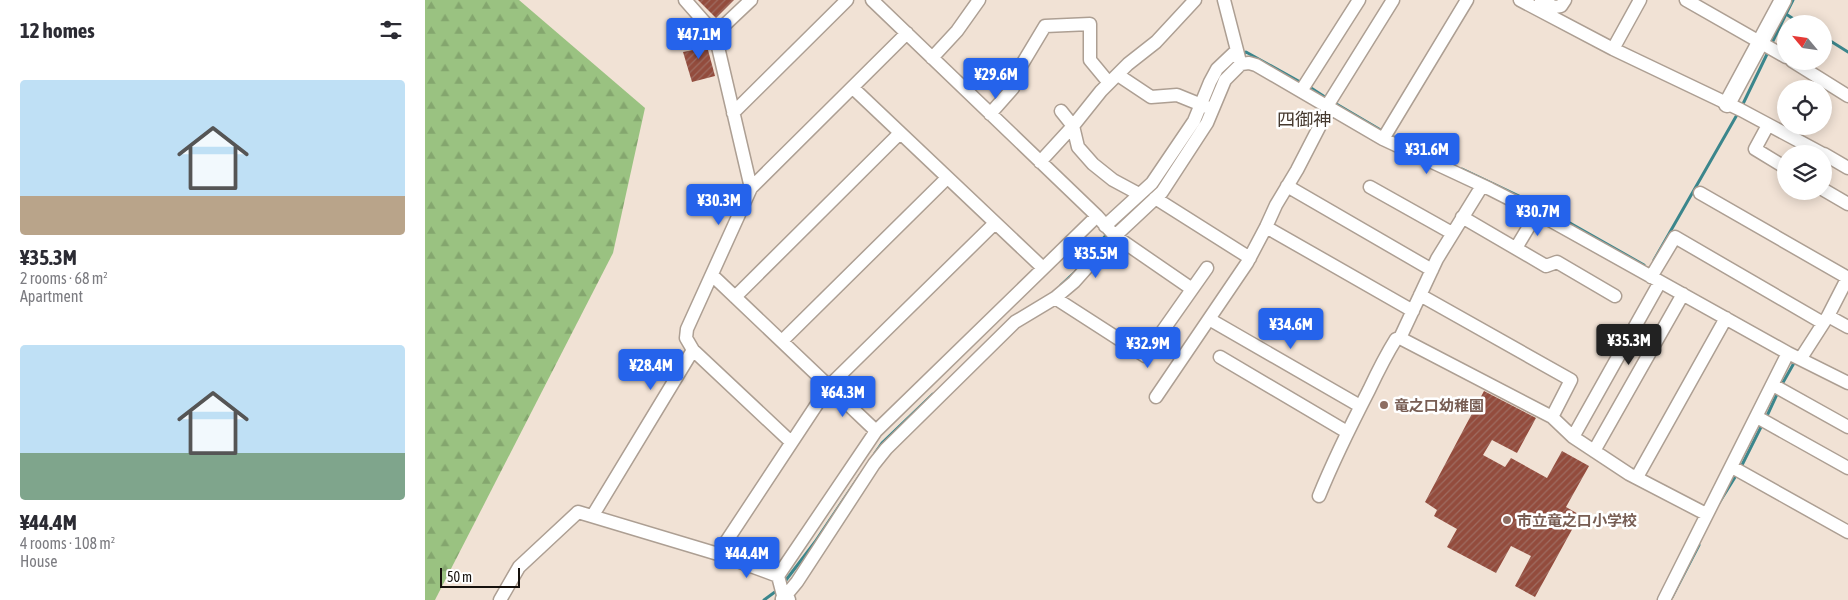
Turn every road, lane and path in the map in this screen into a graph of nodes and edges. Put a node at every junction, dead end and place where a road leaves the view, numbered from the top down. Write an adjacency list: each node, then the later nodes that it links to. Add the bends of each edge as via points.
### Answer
1 (685, 0): 19 (street)
2 (751, 0): 19 (street)
3 (847, 0): 34 (street)
4 (872, 0): 18 (street)
5 (1224, 0): 23 (street)
6 (1359, 0): 27 (street)
7 (1393, 0): 30 (street)
8 (1467, 0): 39 (street)
9 (1520, 0): 21 (street)
10 (1541, 0): 11 (street, via 1554,7 1561,6)
11 (1565, 0)
12 (1640, 0): 21 (street)
13 (1687, 0): 17 (street)
14 (1783, 0): 20 (street)
15 (1191, 1): 26 (street, via 1156,42)
16 (974, 2): 24 (street, via 957,31)
17 (1707, 5): 20 (street)
18 (907, 33): 24 (street); 28 (street)
19 (715, 34): 34 (street)
20 (1767, 45): 22 (street); 32 (street)
21 (1613, 49): 32 (street)
22 (1777, 52)
23 (1238, 57): 27 (street); 31 (street, via 1217,70 1210,82)
24 (933, 58): 35 (street)
25 (1806, 70): 29 (street)
26 (1113, 79): 31 (street, via 1151,96 1177,96); 35 (street, via 1090,60 1090,24 1045,26 1021,66 1013,88); 37 (street)
27 (1304, 86): 30 (street)
28 (853, 88): 38 (street); 49 (street)
29 (1848, 96)
30 (1330, 103): 39 (street); 46 (street)
31 (1207, 107): 51 (street, via 1152,183); 53 (street, via 1207,124)
32 (1736, 107): 36 (street)
33 (1061, 111): 37 (street)
34 (733, 113): 49 (street)
35 (990, 114): 42 (street)
36 (1768, 124): 40 (street); 43 (street, via 1755,149)
37 (1073, 126): 42 (street); 51 (street, via 1078,147 1093,164)
38 (900, 133): 45 (street); 74 (street)
39 (1386, 135): 48 (street)
40 (1806, 145)
41 (1832, 159): 44 (street)
42 (1040, 162): 57 (street)
43 (1777, 162)
44 (1848, 168)
45 (947, 178): 58 (street); 82 (street)
46 (1287, 186): 59 (street); 66 (street)
47 (1371, 186): 60 (street)
48 (1482, 186): 55 (street); 56 (street)
49 (751, 188): 67 (street)
50 (1700, 193): 68 (street)
51 (1139, 194): 57 (street)
52 (1832, 195): 54 (street)
53 (1155, 198): 61 (street); 63 (street)
54 (1848, 204)
55 (1537, 213): 62 (street); 69 (street)
56 (1463, 217): 60 (street); 62 (street)
57 (1101, 221): 61 (street); 64 (street)
58 (995, 223): 64 (street); 88 (street)
59 (1266, 228): 63 (street); 76 (street)
60 (1452, 233): 66 (street)
61 (1115, 236): 70 (street); 75 (street, via 1074,282)
62 (1516, 248): 73 (street, via 1546,266 1557,262)
63 (1250, 258): 78 (street)
64 (1043, 268): 95 (street)
65 (1207, 268): 70 (street)
66 (1432, 270): 72 (street)
67 (712, 275): 74 (street); 83 (street, via 687,328 686,338)
68 (1848, 277): 79 (street)
69 (1656, 279): 71 (street); 79 (street, via 1675,237); 97 (street)
70 (1192, 290): 75 (street, via 1145,356)
71 (1683, 294): 77 (street); 99 (street)
72 (1420, 295): 76 (street); 92 (street, via 1571,380)
73 (1615, 296)
74 (735, 297): 82 (street)
75 (1055, 298): 110 (street, via 1015,322 886,448)
76 (1413, 311): 81 (street)
77 (1727, 318): 84 (street); 102 (street)
78 (1209, 319): 90 (street); 91 (street)
79 (1825, 319): 80 (street); 86 (street)
80 (1848, 327)
81 (1400, 338): 91 (street, via 1390,348); 92 (street)
82 (782, 341): 88 (street)
83 (693, 350): 98 (street); 105 (street)
84 (1788, 353): 86 (street); 89 (street)
85 (1220, 357): 96 (street)
86 (1801, 358): 87 (street)
87 (1848, 383)
88 (829, 386): 95 (street); 98 (street)
89 (1777, 387): 93 (street); 94 (street)
90 (1156, 397)
91 (1360, 406): 96 (street)
92 (1552, 417): 97 (street)
93 (1761, 420): 100 (street); 101 (street)
94 (1848, 427)
95 (876, 431): 108 (street)
96 (1347, 432): 103 (street)
97 (1573, 437): 99 (street)
98 (791, 442): 107 (street)
99 (1594, 451): 102 (street)
100 (1848, 468)
101 (1736, 469): 104 (street); 106 (street)
102 (1637, 477): 104 (street)
103 (1319, 496)
104 (1706, 514): 111 (street)
105 (593, 515): 107 (street); 109 (street, via 578,512 519,568)
106 (1848, 532)
107 (718, 554): 108 (street)
108 (778, 576): 110 (street)
109 (500, 600)
110 (784, 600)
111 (1664, 600)

